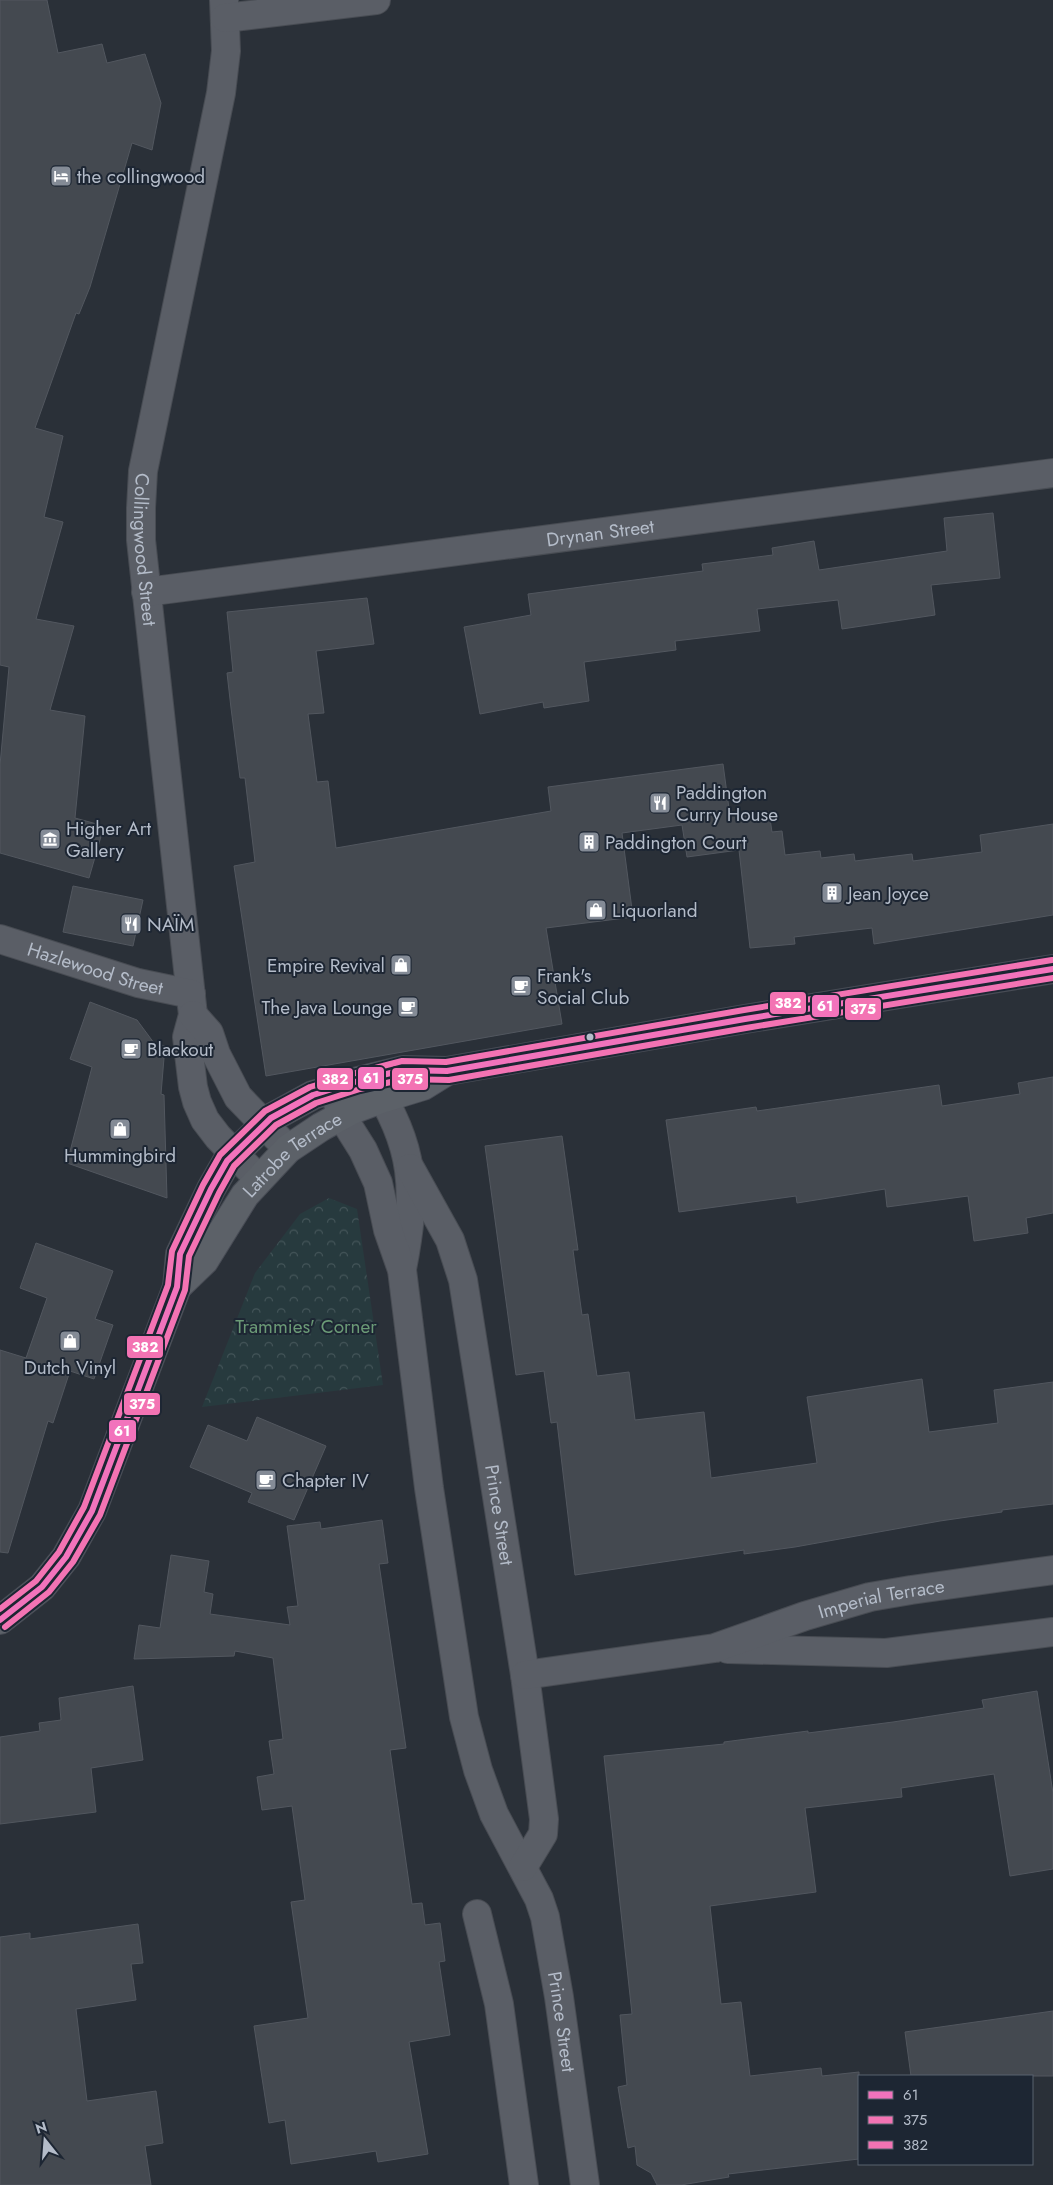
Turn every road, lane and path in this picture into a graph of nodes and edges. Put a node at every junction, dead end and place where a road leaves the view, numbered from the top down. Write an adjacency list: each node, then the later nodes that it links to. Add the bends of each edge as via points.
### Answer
1 (376, 0): 2 (street)
2 (225, 9): 4 (street, Collingwood Street, via 226,51 221,92 144,471 141,540)
3 (1053, 472): 4 (street, Drynan Street)
4 (146, 592): 7 (street, Collingwood Street)
5 (0, 939): 7 (street, Hazlewood Street, via 138,983)
6 (1053, 969): 9 (main road, Latrobe Terrace, via 447,1071 423,1086)
7 (192, 1004): 11 (street, via 238,1097); 13 (street, Collingwood Street, via 187,1038 197,1102 205,1120)
8 (334, 1088): 9 (main road, Latrobe Terrace); 10 (street, Prince Street); 11 (main road, Latrobe Terrace, via 300,1101)
9 (377, 1088): 10 (main road, Latrobe Terrace); 14 (street, Prince Street, via 401,1135)
10 (341, 1116): 12 (main road, Latrobe Terrace); 16 (street, Prince Street, via 372,1167)
11 (263, 1125): 12 (street); 13 (main road, Latrobe Terrace)
12 (288, 1149): 15 (main road, Latrobe Terrace)
13 (234, 1154): 15 (street, Collingwood Street); 17 (main road, Latrobe Terrace, via 211,1189 180,1254)
14 (410, 1168): 16 (street, Prince Street, via 411,1226); 22 (street, Prince Street, via 450,1240 463,1280)
15 (259, 1179): 17 (main road, Latrobe Terrace, via 245,1195 204,1261)
16 (402, 1270): 23 (street, Prince Street, via 429,1488 464,1718 494,1814)
17 (177, 1287): 19 (main road, Latrobe Terrace, via 92,1511 66,1557 47,1582)
18 (1053, 1570): 21 (street, Imperial Terrace, via 870,1597)
19 (0, 1620)
20 (1053, 1632): 21 (street, Imperial Terrace, via 886,1654)
21 (715, 1648): 22 (street, Imperial Terrace)
22 (525, 1676): 23 (street, Prince Street, via 545,1828)
23 (523, 1867): 25 (street, Prince Street, via 549,1929)
24 (477, 1914): 26 (street, via 499,2004)
25 (581, 2184)
26 (524, 2185)

